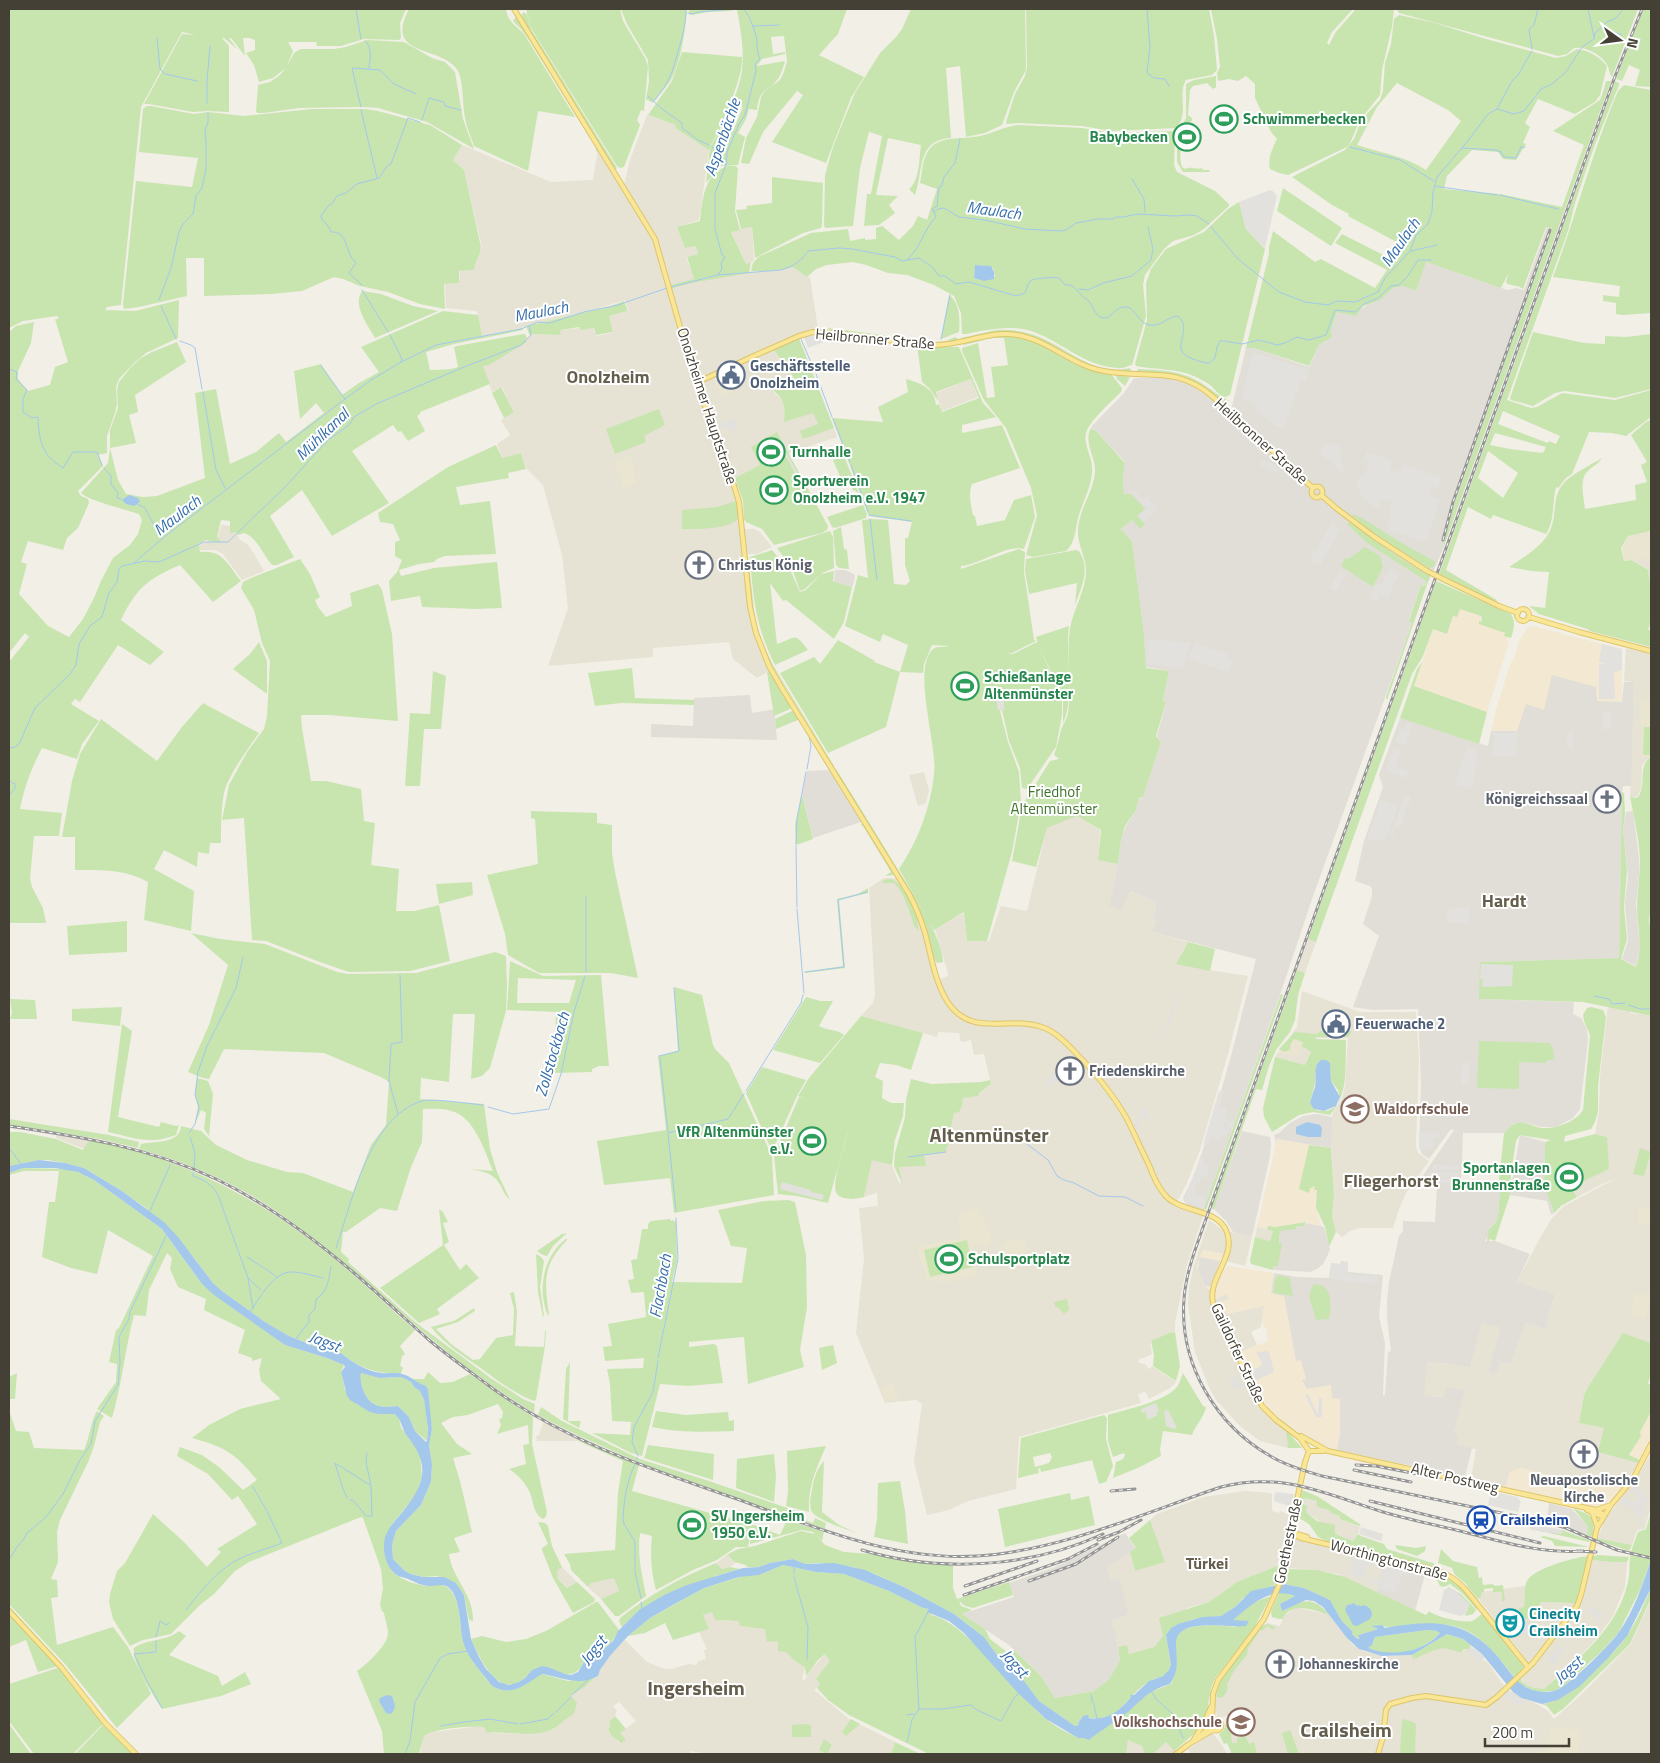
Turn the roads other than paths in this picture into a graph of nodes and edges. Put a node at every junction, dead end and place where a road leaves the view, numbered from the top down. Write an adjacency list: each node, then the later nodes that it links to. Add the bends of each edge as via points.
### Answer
1 (514, 9): 2 (main road, Onolzheimer Hauptstraße, via 655,239)
2 (696, 383): 3 (main road, Heilbronner Straße, via 770,348 813,332 935,345 959,343 992,334 1016,334 1036,340 1094,369 1114,373 1165,374 1196,384); 8 (main road, Onolzheimer Hauptstraße, via 739,502 750,607 756,633 770,666 910,894)
3 (1313, 488): 4 (main road, via 1321,488); 4 (main road, via 1313,495)
4 (1322, 495): 5 (main road, bridge, via 1373,536 1428,571)
5 (1518, 613): 6 (main road, via 1524,609); 6 (main road, via 1521,621)
6 (1529, 617): 7 (main road)
7 (1651, 651)
8 (925, 931): 9 (main road, Gaildorfer Straße, via 940,986 952,1007 973,1021 994,1025 1035,1025 1061,1039 1119,1106 1166,1196 1223,1225 1229,1248 1213,1286 1213,1302 1256,1395 1265,1410)
9 (1279, 1423): 10 (main road, Gaildorfer Straße); 13 (main road, Gaildorfer Straße, via 1300,1438)
10 (1303, 1438): 12 (main road, Gaildorfer Straße); 13 (main road, via 1310,1446)
11 (1651, 1444): 15 (main road, via 1633,1479)
12 (1322, 1448): 13 (main road); 14 (main road, Alter Postweg)
13 (1309, 1451): 14 (main road, Alter Postweg); 19 (main road, Goethestraße)
14 (1328, 1451): 16 (main road, Alter Postweg)
15 (1611, 1505): 16 (main road, Alter Postweg); 17 (main road)
16 (1594, 1511): 17 (main road, Alter Postweg); 18 (main road)
17 (1604, 1516): 18 (main road)
18 (1597, 1528): 24 (main road, via 1577,1606)
19 (1290, 1532): 20 (main road, Worthingtonstraße); 21 (main road, Worthingtonstraße); 22 (main road, Goethestraße)
20 (1301, 1538): 21 (main road, Worthingtonstraße); 22 (main road)
21 (1309, 1539): 24 (main road, Worthingtonstraße, via 1447,1574 1460,1582)
22 (1288, 1544): 25 (main road, Goethestraße, via 1283,1572 1269,1608 1222,1674)
23 (9, 1611): 27 (main road)
24 (1529, 1666): 29 (main road, via 1489,1704 1437,1697 1416,1697 1390,1704)
25 (1212, 1703): 26 (main road, via 1206,1721); 26 (main road, Goethestraße, via 1213,1724)
26 (1193, 1741): 28 (main road)
27 (136, 1754)
28 (1176, 1754)
29 (1378, 1754)

